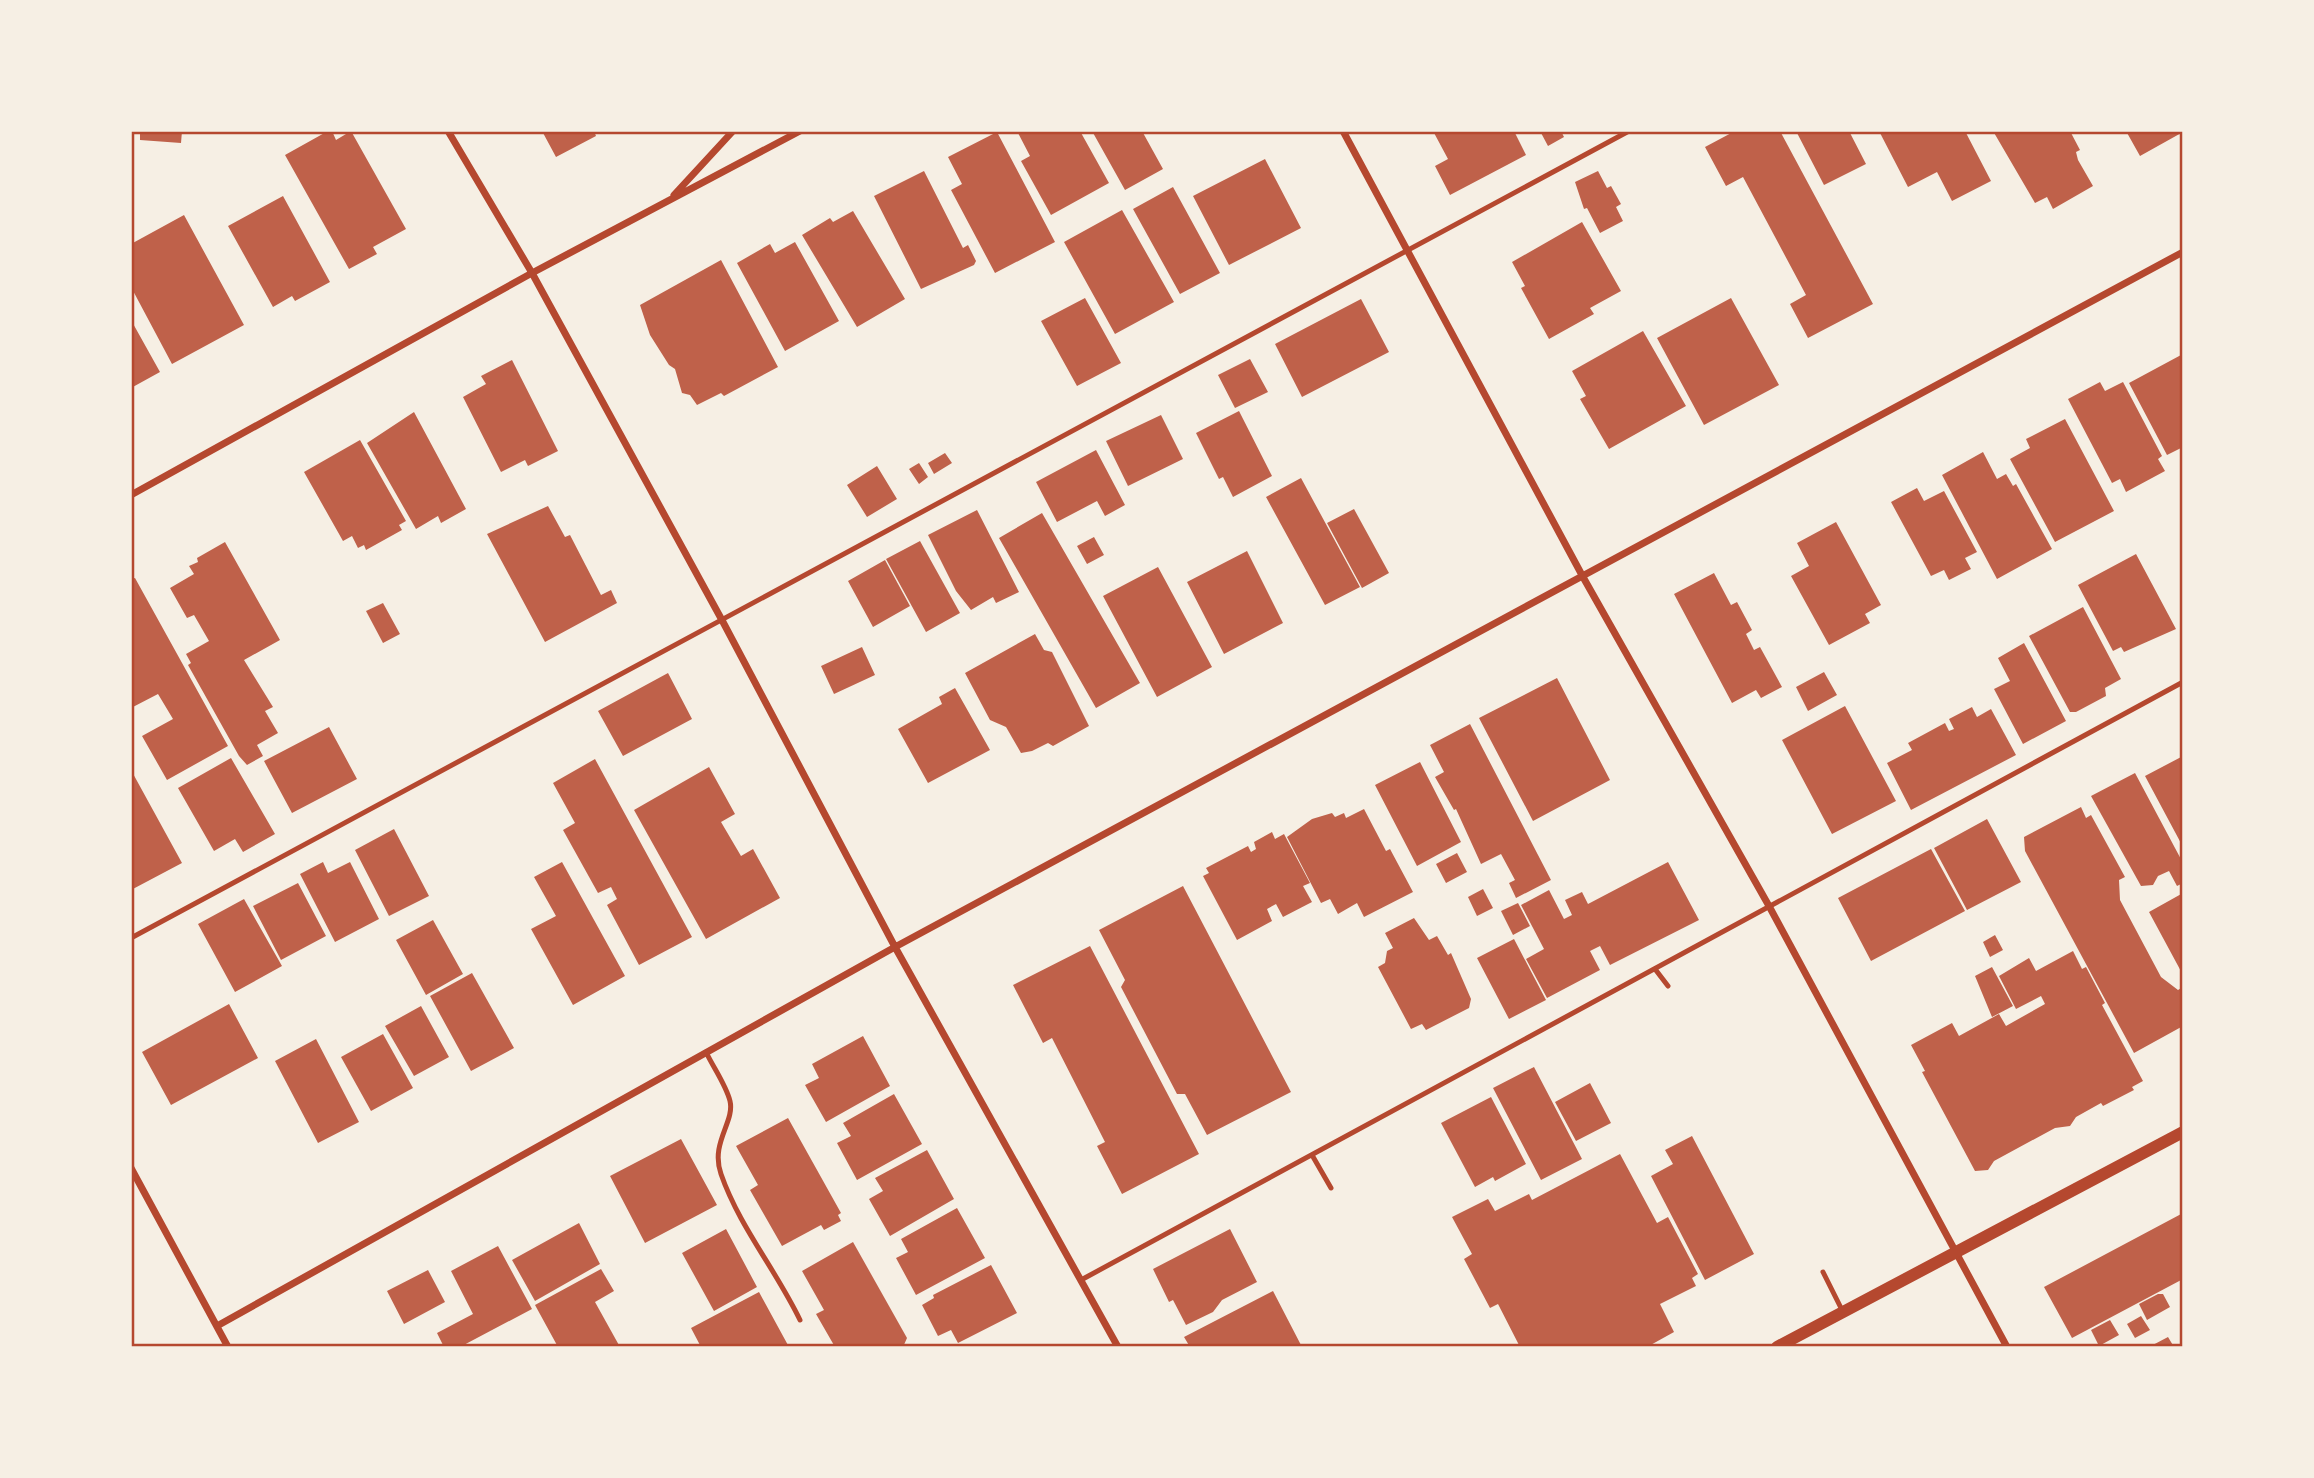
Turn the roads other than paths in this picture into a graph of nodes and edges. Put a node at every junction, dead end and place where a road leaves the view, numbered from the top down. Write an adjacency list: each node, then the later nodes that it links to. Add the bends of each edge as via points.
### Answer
1 (448, 131): 9 (street)
2 (733, 131): 6 (street)
3 (800, 131): 6 (street)
4 (1343, 131): 7 (street)
5 (1629, 131): 7 (lane)
6 (670, 200): 9 (street)
7 (1408, 251): 11 (street); 12 (lane)
8 (2183, 252): 11 (street)
9 (532, 273): 10 (street); 12 (street)
10 (131, 495)
11 (1583, 577): 14 (street); 16 (street)
12 (723, 622): 15 (lane); 16 (street)
13 (2183, 682): 14 (lane)
14 (1769, 906): 17 (lane); 24 (street)
15 (131, 939)
16 (895, 947): 19 (street); 26 (street)
17 (1655, 969): 18 (lane); 21 (lane)
18 (1668, 986)
19 (706, 1052): 28 (lane, via 730,1101 716,1156 721,1173 739,1214); 29 (street)
20 (2183, 1132): 24 (street)
21 (1312, 1155): 23 (lane); 26 (lane)
22 (131, 1168): 29 (street)
23 (1331, 1188)
24 (1955, 1250): 27 (street); 33 (street)
25 (1823, 1272): 27 (lane)
26 (1081, 1280): 31 (street)
27 (1843, 1311): 32 (street)
28 (800, 1320)
29 (217, 1326): 30 (street)
30 (228, 1347)
31 (1118, 1347)
32 (1777, 1347)
33 (2007, 1347)

